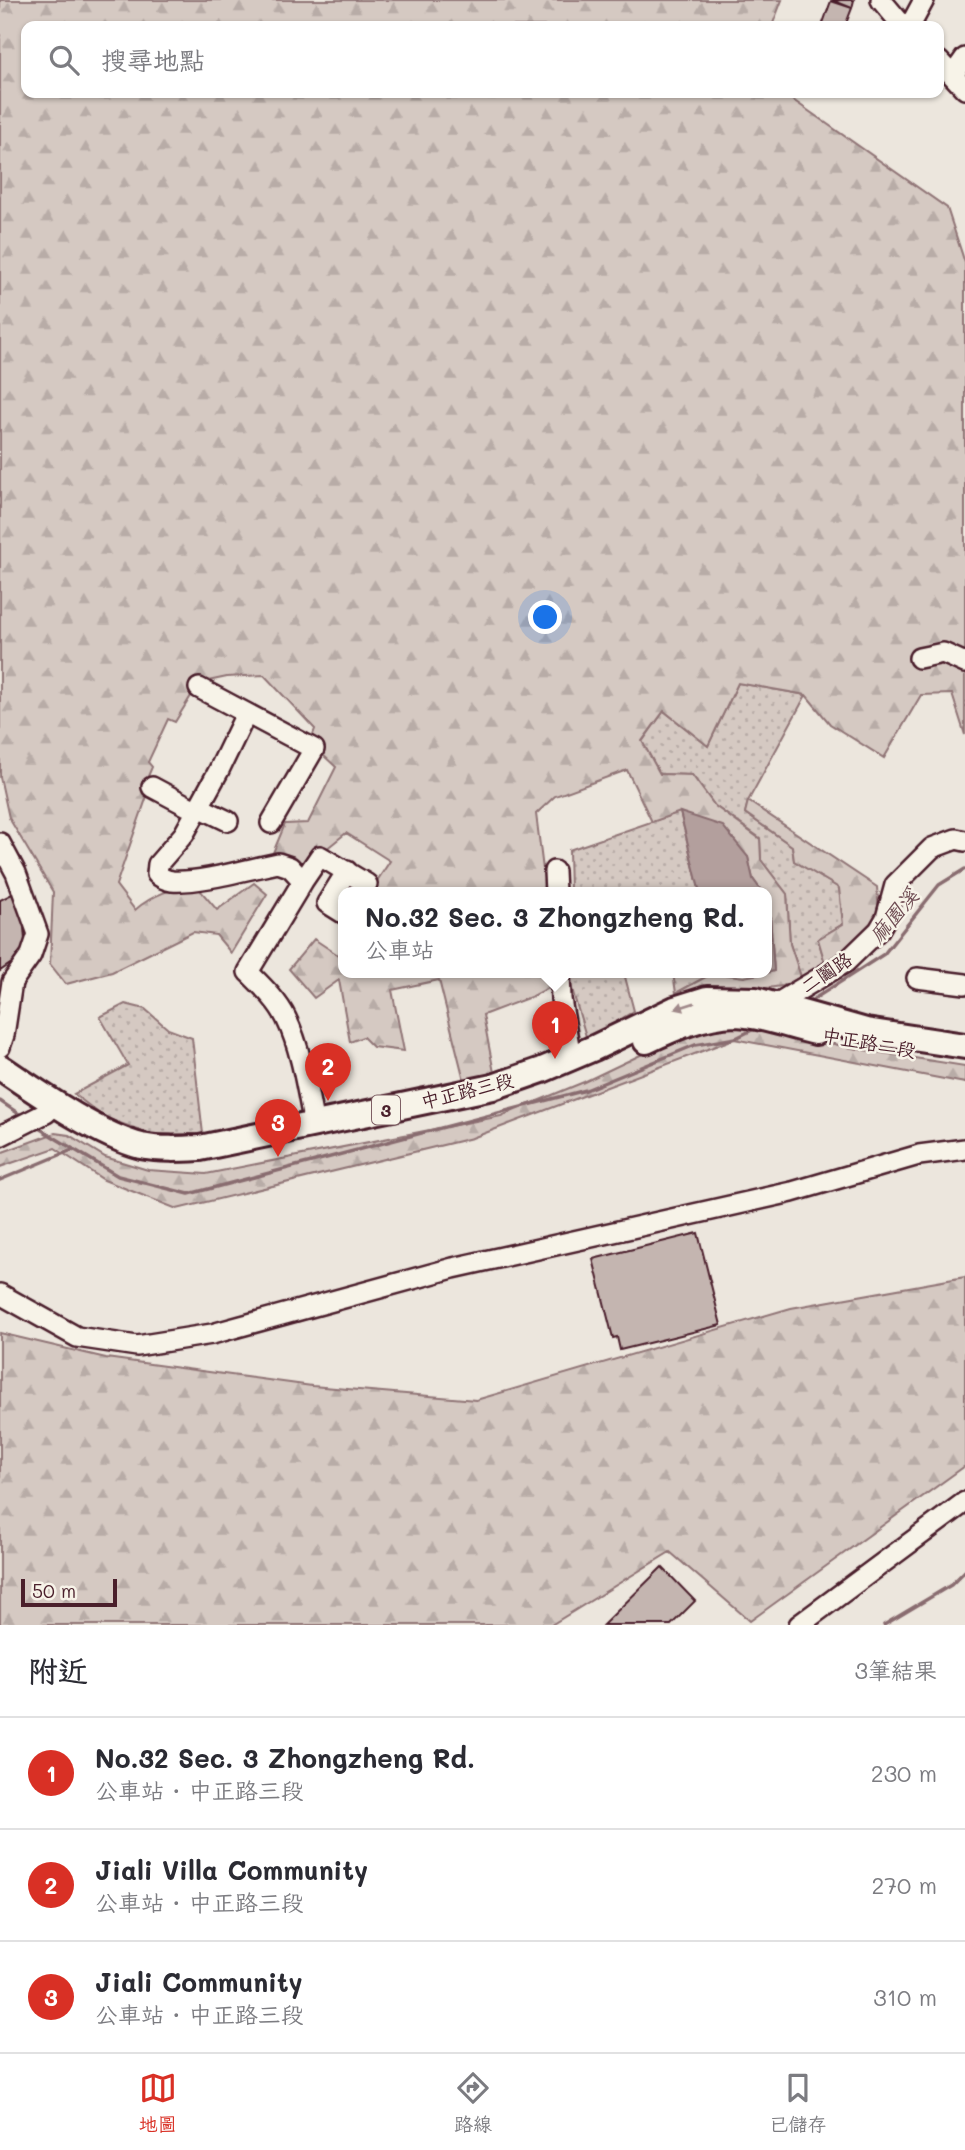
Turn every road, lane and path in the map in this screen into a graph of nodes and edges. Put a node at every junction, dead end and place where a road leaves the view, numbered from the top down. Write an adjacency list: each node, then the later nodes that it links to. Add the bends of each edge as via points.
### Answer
1 (881, 0): 3 (street)
2 (923, 0): 4 (street)
3 (899, 21)
4 (912, 21)
5 (965, 58): 7 (street)
6 (944, 66): 7 (street)
7 (959, 82)
8 (919, 658): 9 (street, via 943,653)
9 (965, 663)
10 (199, 688): 11 (street)
11 (246, 714): 13 (street); 15 (street, via 314,749)
12 (152, 787): 13 (street)
13 (198, 809): 14 (street); 20 (street, via 158,864 161,878 192,880 278,863 290,867)
14 (228, 821)
15 (271, 822)
16 (965, 841): 27 (street, 二鬮路, via 956,839 932,848 894,885 886,918 871,938 846,962)
17 (0, 843): 28 (street, via 38,934 31,955 12,982)
18 (346, 872): 20 (street, via 320,856); 21 (street); 23 (street, via 327,903)
19 (554, 872): 22 (street)
20 (303, 881): 35 (street, via 248,972 286,1016)
21 (367, 884)
22 (555, 887)
23 (338, 910)
24 (560, 978): 30 (street)
25 (917, 978): 26 (street)
26 (965, 984)
27 (775, 1013): 29 (main road, 中正路二段 / 3); 30 (main road, 中正路三段 / 3, one-way to 30, via 756,999 707,999 675,1009); 31 (main road, 中正路二段 / 3, via 850,1040); 34 (main road, 中正路三段 / 3, via 711,1017 674,1028 576,1074 503,1101 201,1163 137,1160 107,1149)
28 (0, 1046)
29 (965, 1046)
30 (571, 1058): 35 (main road, 中正路三段 / 3, via 493,1087)
31 (965, 1059)
32 (0, 1067): 34 (main road, 中正路三段 / 3)
33 (0, 1086): 34 (main road, 中正路三段 / 3)
34 (51, 1108): 35 (main road, 中正路三段 / 3, via 115,1137 165,1150 200,1148); 36 (street)
35 (314, 1125)
36 (0, 1136)
37 (965, 1149): 38 (street, via 919,1155 792,1192 453,1268 212,1334 137,1346 76,1338)
38 (0, 1294)
39 (965, 1502): 40 (street)
40 (799, 1625)

